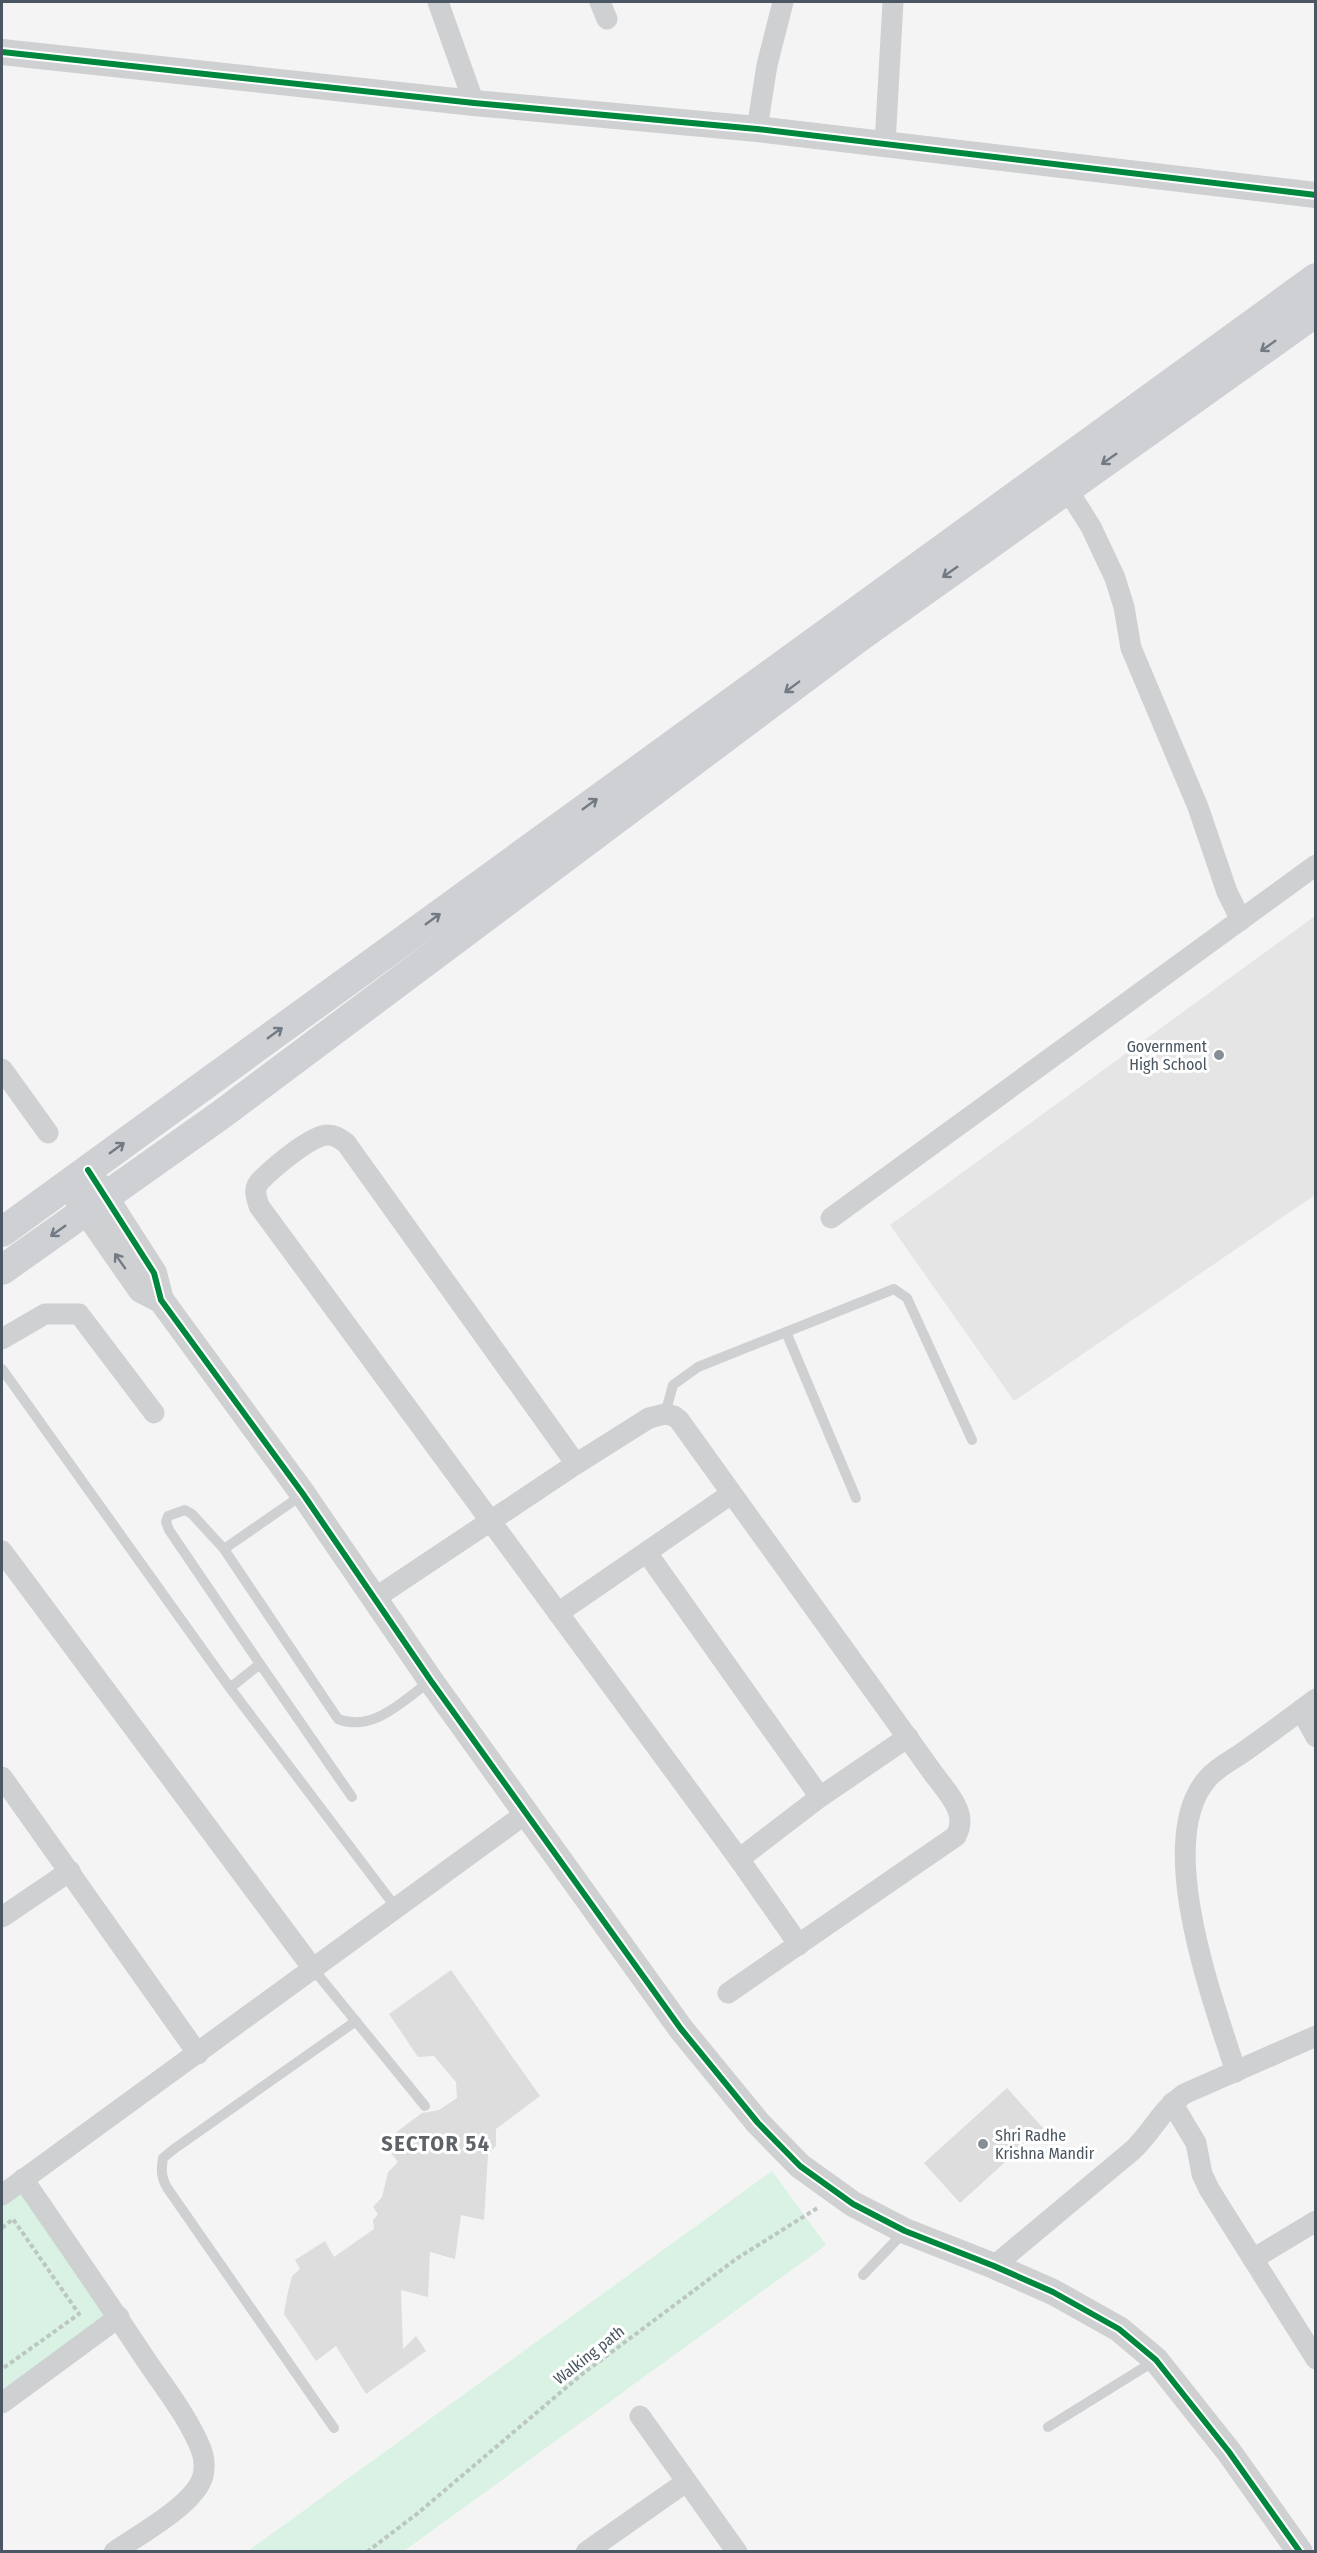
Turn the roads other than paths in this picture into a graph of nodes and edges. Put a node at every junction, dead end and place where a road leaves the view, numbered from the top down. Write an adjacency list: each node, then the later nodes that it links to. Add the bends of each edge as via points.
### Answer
1 (438, 2): 5 (street)
2 (783, 2): 6 (street, via 767,64)
3 (892, 2): 7 (street)
4 (2, 52): 5 (street)
5 (474, 103): 6 (street)
6 (757, 129): 7 (street)
7 (885, 144): 8 (street)
8 (1316, 195)
9 (1316, 278): 16 (main road, one-way to 9)
10 (1316, 312): 11 (main road, one-way to 11)
11 (1067, 489): 13 (street, via 1091,527 1115,578 1131,648); 17 (main road, one-way to 17, via 852,642)
12 (1316, 865): 13 (street)
13 (1241, 920): 18 (street)
14 (2, 1071): 15 (street)
15 (48, 1133)
16 (77, 1177): 17 (street); 19 (main road)
17 (96, 1205): 20 (main road, one-way to 20); 28 (street, via 154,1273 161,1300)
18 (831, 1218)
19 (2, 1232)
20 (2, 1270)
21 (786, 1332): 25 (lane, via 684,1375 673,1385); 26 (lane, via 894,1289 908,1298); 30 (lane)
22 (2, 1339): 24 (street, via 45,1314 79,1314)
23 (2, 1370): 39 (lane)
24 (154, 1413)
25 (665, 1414): 27 (street, via 649,1418); 29 (street, via 679,1420)
26 (972, 1440)
27 (576, 1464): 31 (street); 31 (street, via 346,1143 327,1135 312,1140 256,1186 260,1206)
28 (303, 1494): 32 (lane); 35 (street)
29 (731, 1494): 34 (street); 41 (street)
30 (856, 1498)
31 (490, 1522): 35 (street); 36 (street)
32 (224, 1549): 37 (lane, via 192,1514 179,1510 168,1516 169,1530); 38 (lane, via 338,1719 350,1724 373,1720)
33 (2, 1551): 52 (street)
34 (648, 1552): 36 (street); 45 (street)
35 (375, 1598): 38 (street)
36 (558, 1614): 47 (street)
37 (260, 1664): 39 (lane); 44 (lane)
38 (431, 1681): 46 (street)
39 (230, 1688): 49 (lane)
40 (1308, 1705): 42 (street); 57 (street, via 1209,1777 1193,1803 1187,1827 1187,1872 1198,1956)
41 (908, 1737): 45 (street); 51 (street, via 953,1800 961,1815 961,1827 956,1836)
42 (1316, 1737)
43 (2, 1777): 48 (street)
44 (352, 1797)
45 (820, 1797): 47 (street)
46 (525, 1814): 49 (street); 63 (street, via 681,2029 758,2123 800,2166 853,2204)
47 (739, 1859): 51 (street)
48 (70, 1871): 50 (street); 56 (street)
49 (397, 1908): 52 (street)
50 (2, 1917)
51 (799, 1945): 53 (street)
52 (314, 1970): 54 (lane); 56 (street)
53 (728, 1993)
54 (356, 2021): 59 (lane); 73 (lane, via 174,2148 163,2157 161,2171 168,2189)
55 (1316, 2036): 57 (street)
56 (198, 2054): 60 (street)
57 (1236, 2072): 58 (street)
58 (1172, 2103): 64 (street, via 1196,2143 1209,2189); 65 (street, via 1133,2150)
59 (425, 2106)
60 (23, 2179): 61 (street); 67 (street)
61 (2, 2195)
62 (1316, 2221): 64 (street)
63 (905, 2231): 65 (street); 66 (lane)
64 (1253, 2259): 68 (street)
65 (994, 2266): 69 (street, via 1085,2309 1119,2329)
66 (864, 2275)
67 (119, 2318): 70 (street); 75 (street, via 191,2428 204,2464 196,2490 176,2509)
68 (1313, 2350)
69 (1156, 2360): 72 (lane); 78 (street, via 1229,2452)
70 (2, 2403)
71 (640, 2416): 74 (street)
72 (1048, 2427)
73 (334, 2428)
74 (686, 2482): 76 (street); 77 (street)
75 (114, 2552)
76 (586, 2552)
77 (736, 2552)
78 (1300, 2552)

